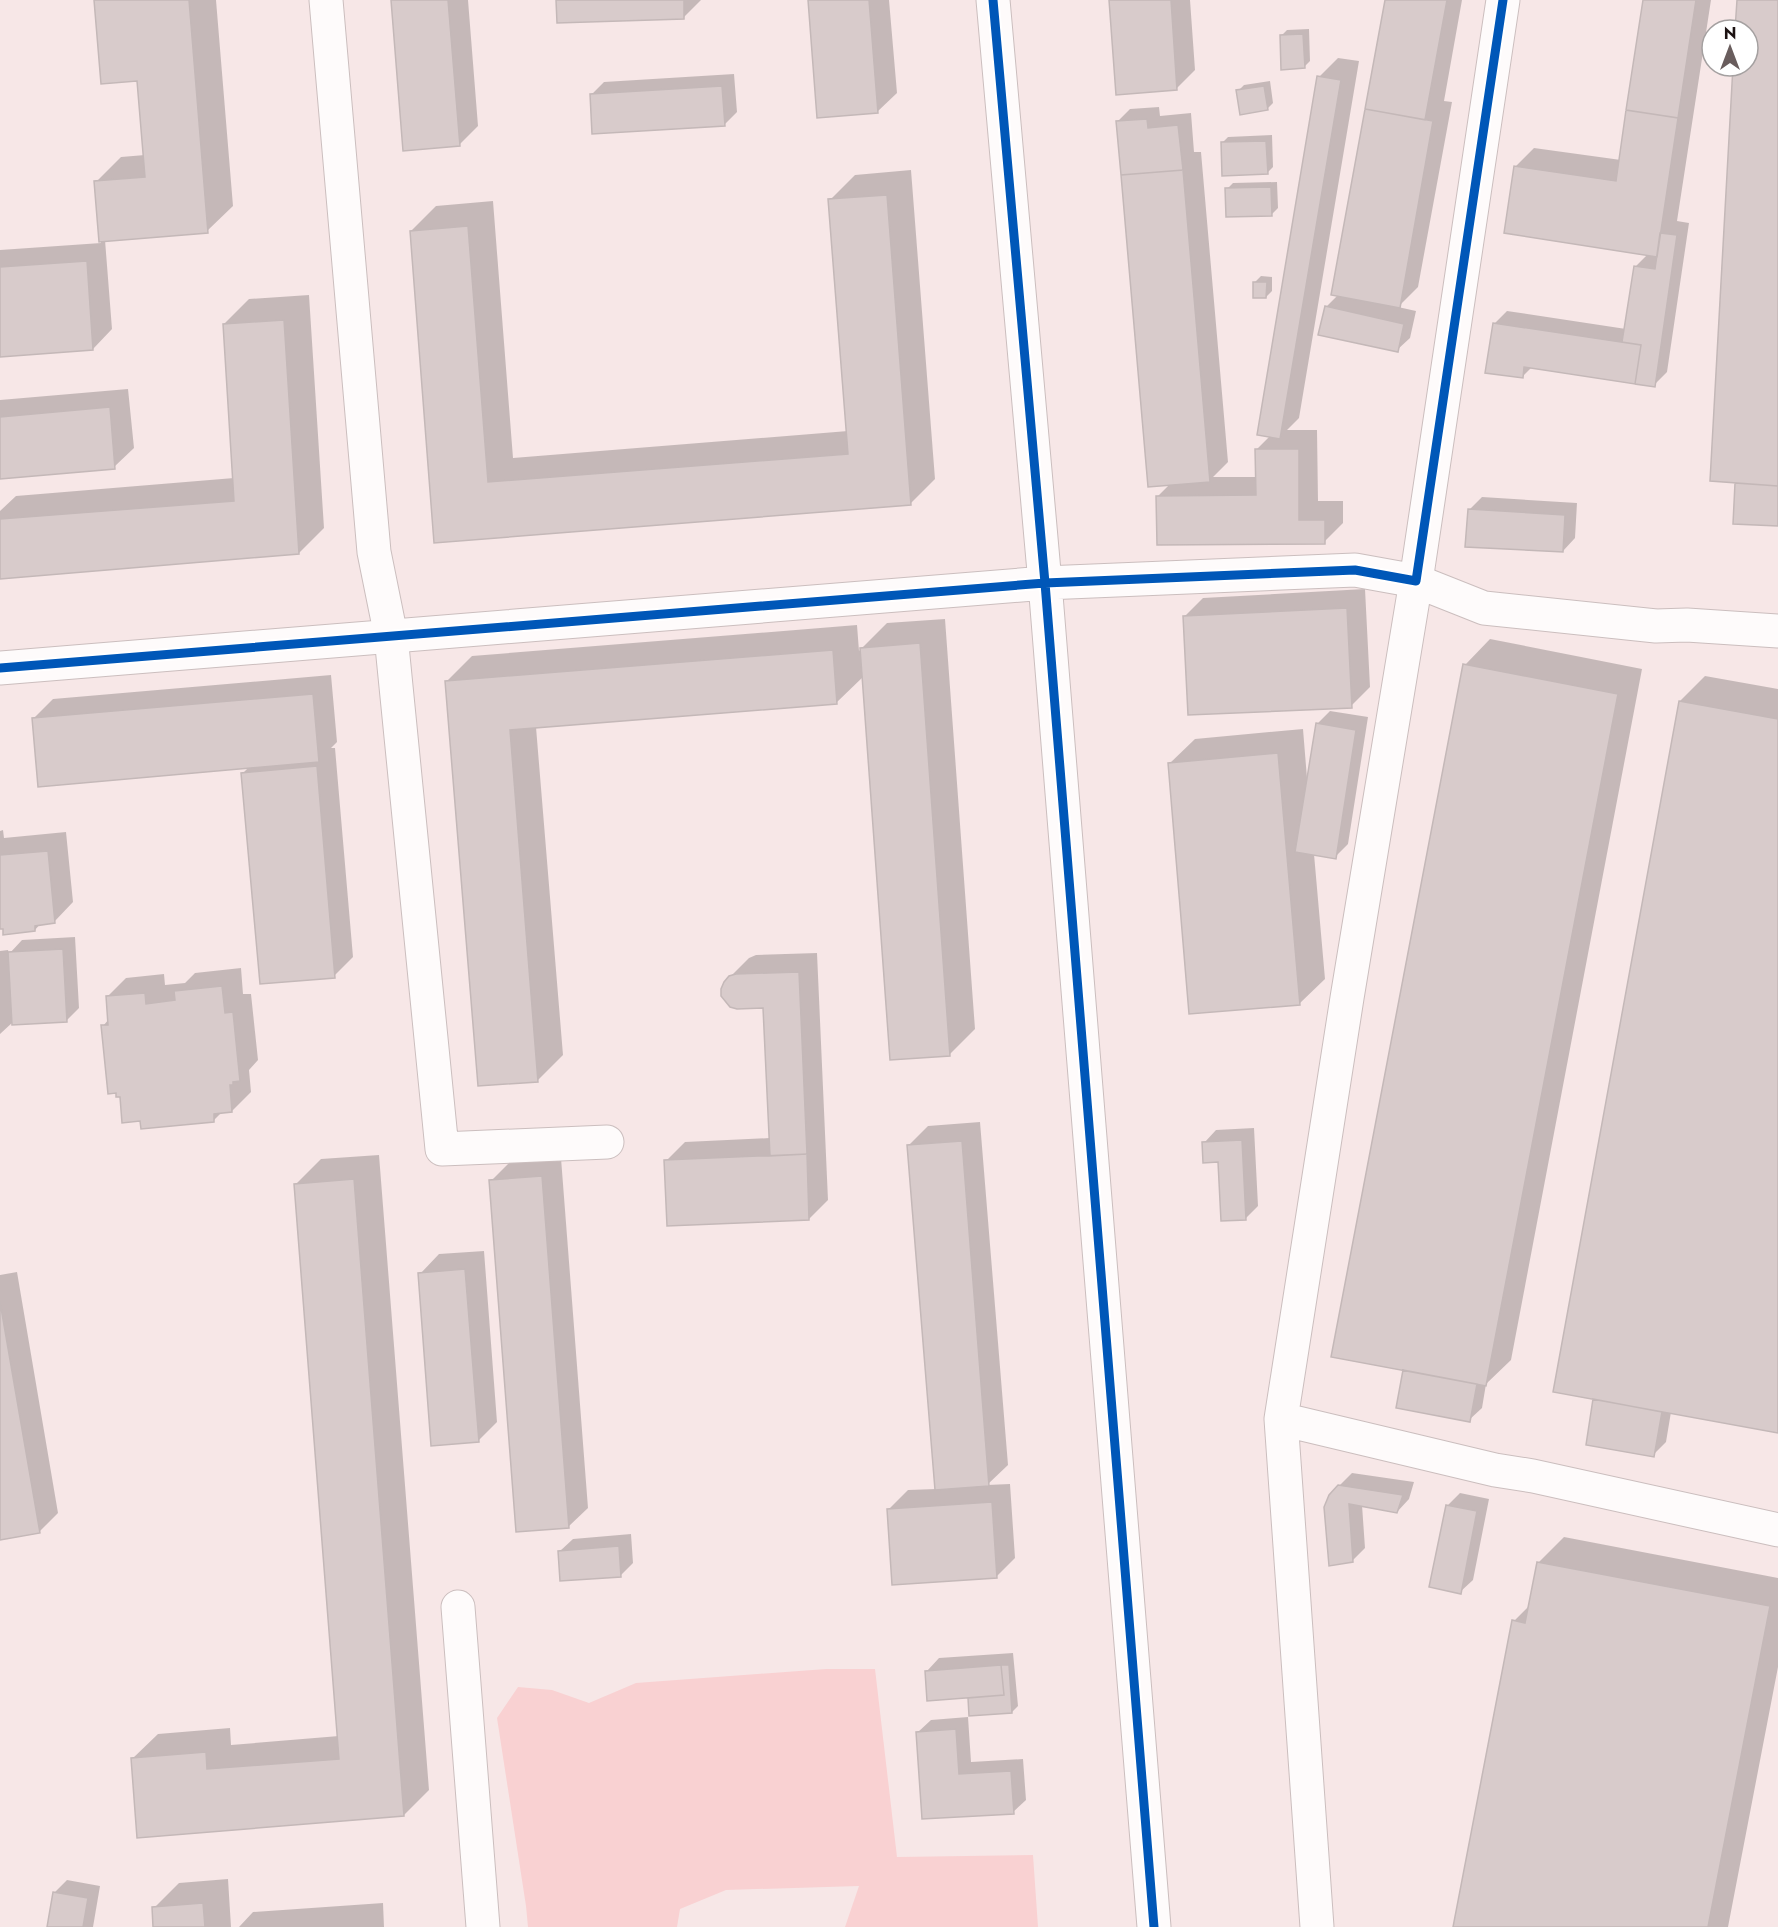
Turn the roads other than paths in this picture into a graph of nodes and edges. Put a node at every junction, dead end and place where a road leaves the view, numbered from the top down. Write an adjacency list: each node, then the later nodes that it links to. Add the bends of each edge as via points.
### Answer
1 (326, 0): 7 (street, via 374,552)
2 (993, 0): 5 (street)
3 (1503, 0): 4 (street)
4 (1416, 581): 5 (street, via 1355,570); 6 (street, via 1484,608 1656,626); 10 (street)
5 (1045, 583): 7 (street); 14 (street)
6 (1778, 631)
7 (391, 636): 8 (street); 9 (street, via 442,1149)
8 (0, 668)
9 (608, 1142)
10 (1281, 1419): 11 (street, via 1495,1470); 15 (street)
11 (1778, 1530)
12 (459, 1607): 13 (street)
13 (483, 1927)
14 (1154, 1927)
15 (1317, 1927)

